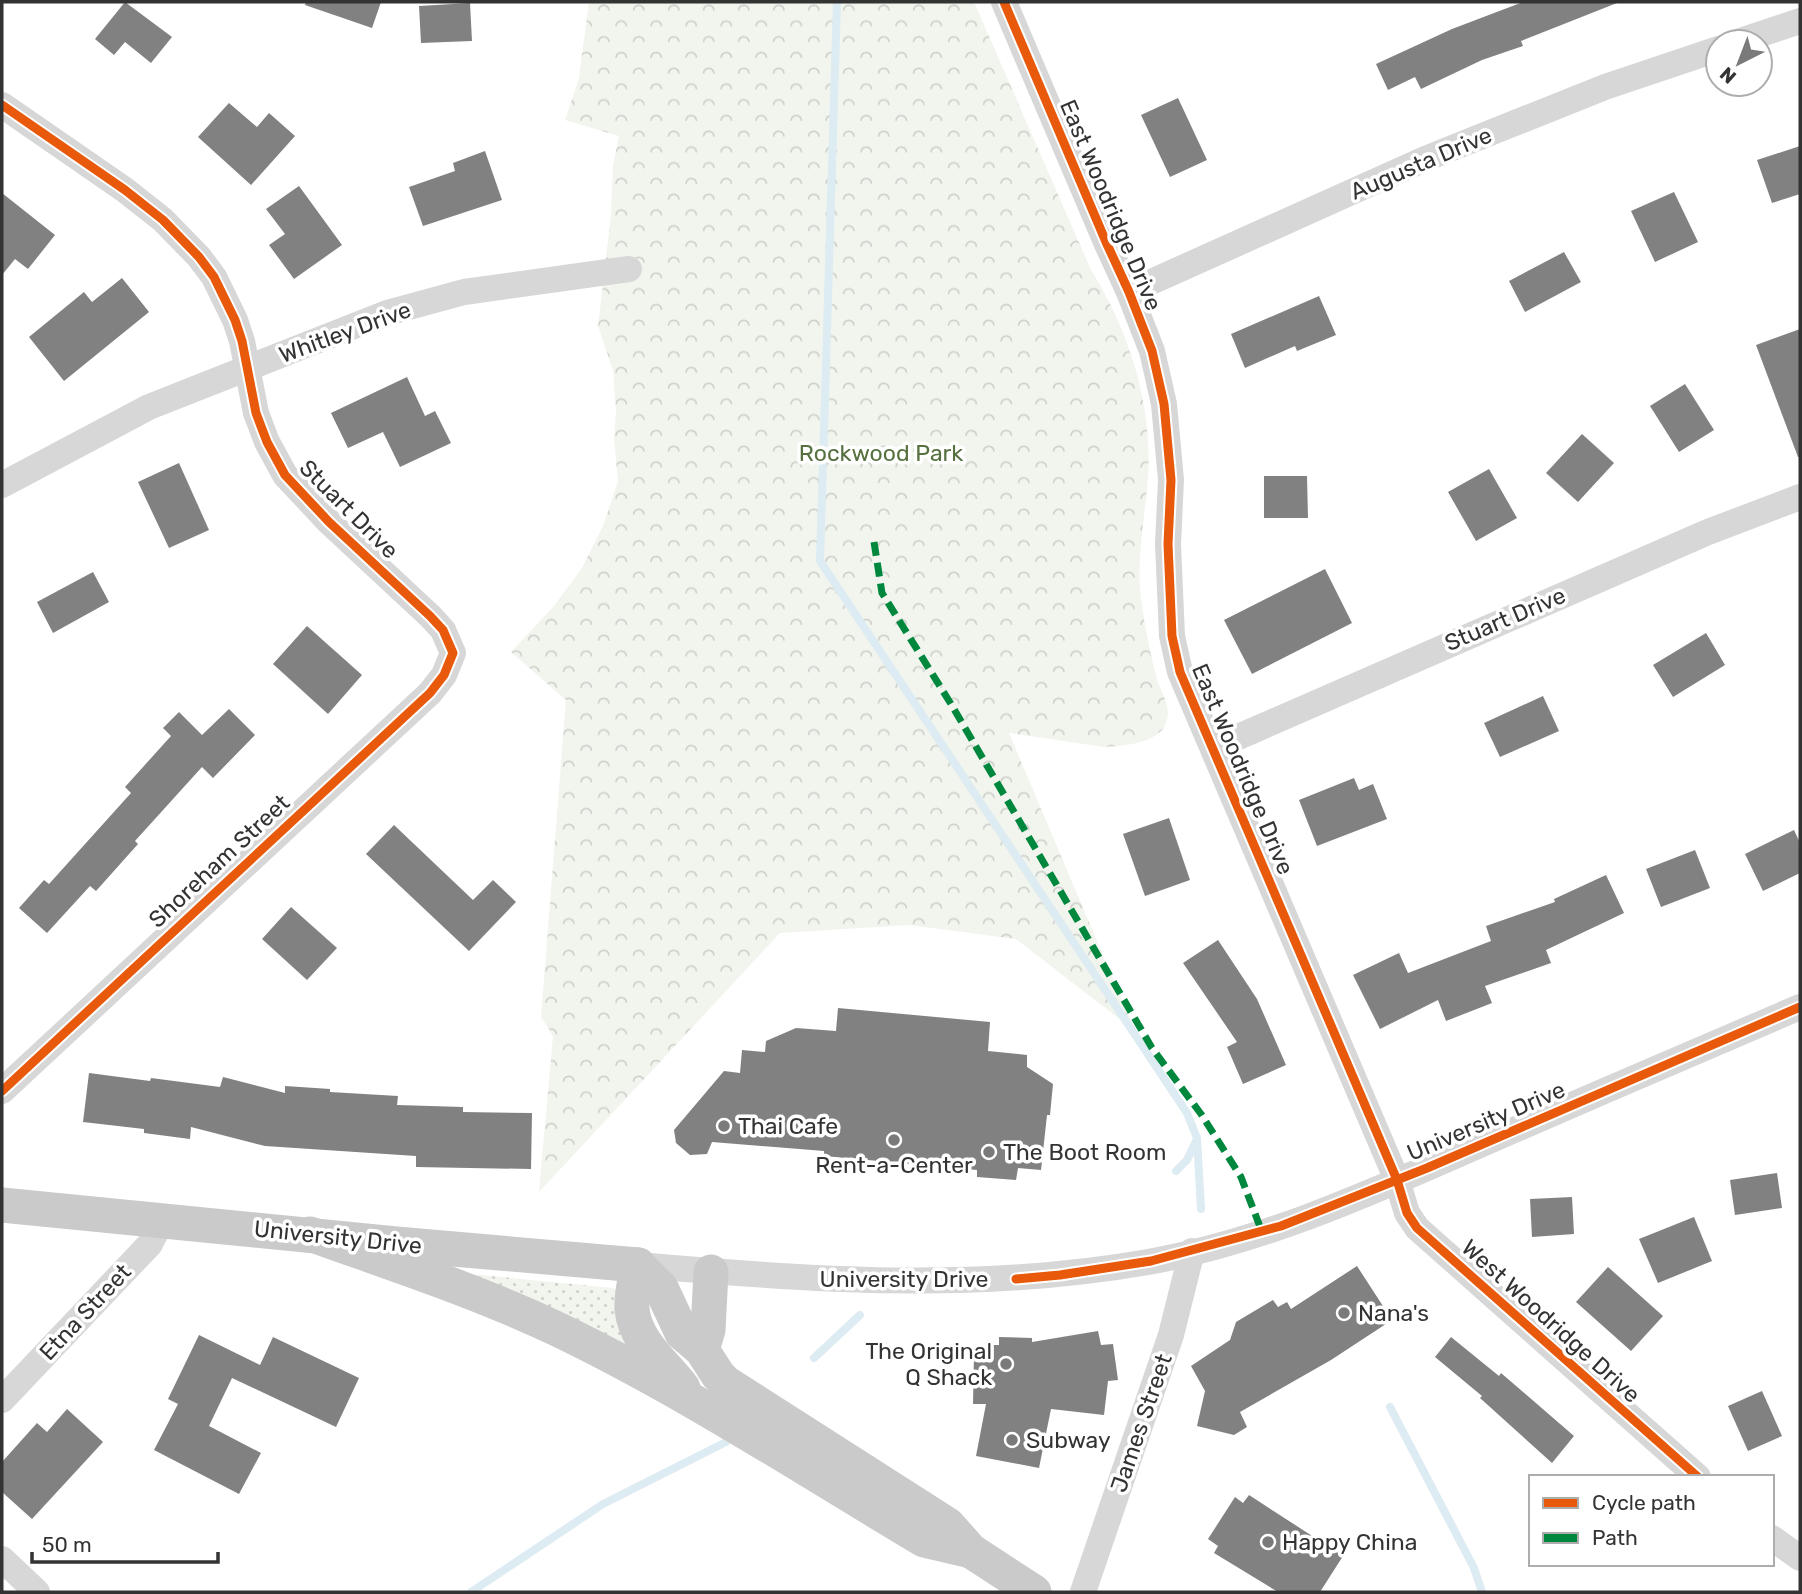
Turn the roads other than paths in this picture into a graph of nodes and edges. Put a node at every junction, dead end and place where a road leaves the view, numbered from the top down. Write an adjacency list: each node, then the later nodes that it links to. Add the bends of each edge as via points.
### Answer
1 (1004, 2): 7 (street, East Woodridge Drive)
2 (1800, 21): 3 (street)
3 (1774, 30)
4 (1704, 54): 7 (street, Augusta Drive, via 1605,87 1425,159)
5 (2, 105): 8 (street, Stuart Drive, via 125,190 199,257 226,299)
6 (629, 269): 8 (street, Whitley Drive, via 452,296 387,313)
7 (1129, 292): 12 (street, East Woodridge Drive, via 1152,351 1164,404 1171,480 1172,636 1180,673)
8 (247, 369): 9 (street, Whitley Drive, via 149,407); 11 (street, Stuart Drive, via 260,423 285,475 443,630)
9 (2, 485)
10 (1800, 497): 12 (street, Stuart Drive)
11 (453, 653): 14 (street, Shoreham Street, via 430,693)
12 (1213, 748): 15 (street, East Woodridge Drive)
13 (1800, 1007): 15 (street, University Drive)
14 (2, 1091)
15 (1397, 1180): 19 (street, University Drive, via 1281,1226); 25 (street, West Woodridge Drive, via 1417,1228)
16 (2, 1205): 17 (main road, University Drive)
17 (162, 1220): 18 (main road, University Drive); 23 (street, Etna Street, via 150,1244)
18 (310, 1234): 20 (main road, University Drive); 24 (main road, via 507,1307 593,1347)
19 (1192, 1251): 21 (street, University Drive, via 1060,1275 972,1281 856,1281); 32 (street, James Street, via 1171,1335)
20 (638, 1265): 21 (street, University Drive); 22 (main road, via 661,1288 682,1333); 24 (main road, via 632,1310 637,1327)
21 (711, 1272): 22 (main road, via 708,1330)
22 (702, 1350): 27 (main road, via 718,1375 740,1394 948,1525)
23 (2, 1400)
24 (695, 1404): 27 (main road, via 924,1540)
25 (1696, 1475)
26 (1774, 1539): 28 (street)
27 (971, 1551): 31 (main road)
28 (1800, 1558)
29 (2, 1559): 30 (street)
30 (37, 1592)
31 (1034, 1592)
32 (1083, 1592)

